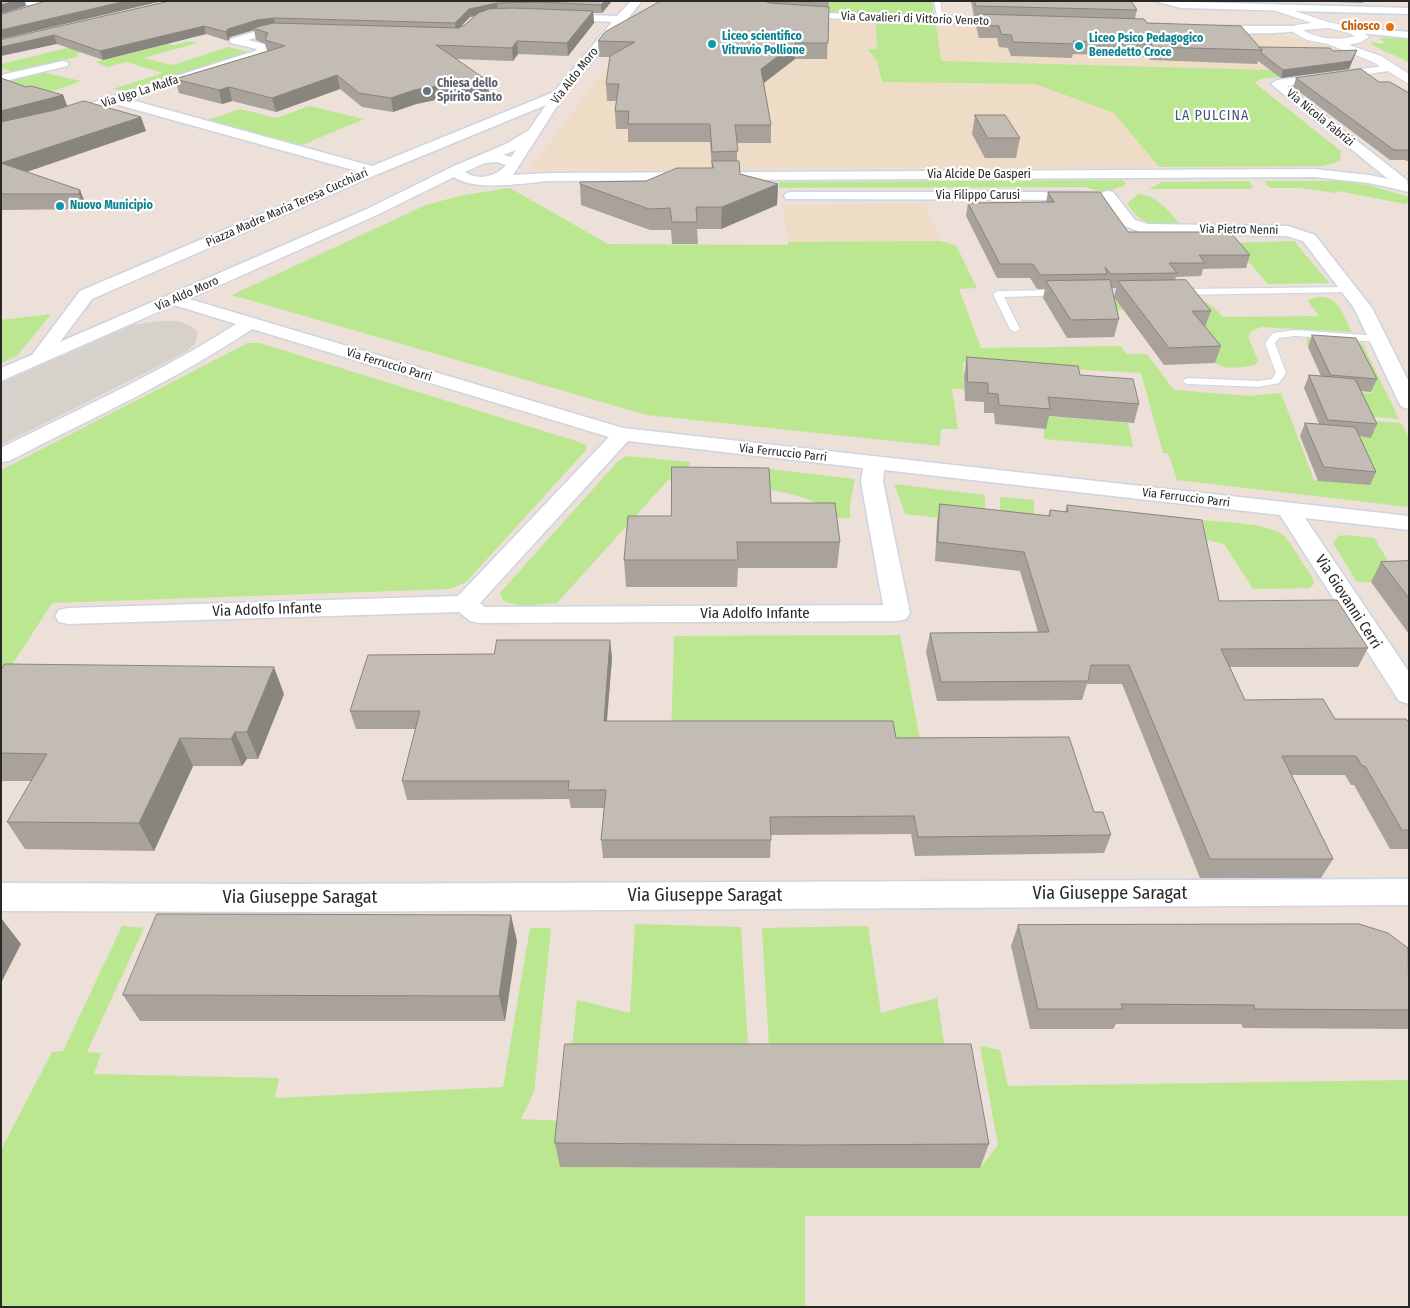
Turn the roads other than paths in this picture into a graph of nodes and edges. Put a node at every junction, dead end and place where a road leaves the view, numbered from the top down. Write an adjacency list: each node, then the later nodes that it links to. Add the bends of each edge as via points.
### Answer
1 (18, 1): 6 (street)
2 (636, 1): 11 (street, Via Aldo Moro)
3 (937, 1): 12 (lane)
4 (1160, 1): 7 (street, via 1181,5)
5 (1264, 1): 7 (street)
6 (44, 6)
7 (1274, 7): 8 (street); 14 (street); 16 (street, via 1299,22)
8 (1409, 11)
9 (779, 13): 12 (street, Via Cavalieri di Vittorio Veneto)
10 (543, 16): 11 (street)
11 (620, 18): 27 (street, Via Aldo Moro)
12 (941, 20): 13 (street, Via Cavalieri di Vittorio Veneto)
13 (1024, 23)
14 (1328, 25): 16 (street); 19 (street)
15 (1198, 28): 16 (street)
16 (1300, 30): 21 (street)
17 (276, 31): 18 (street); 28 (street, Via Ugo La Malfa, via 235,41 264,47 259,53)
18 (305, 32)
19 (1357, 35): 20 (street); 21 (street); 22 (street)
20 (1409, 35)
21 (1322, 40): 22 (street)
22 (1377, 60): 24 (street)
23 (63, 64): 25 (street)
24 (1391, 68): 26 (street); 31 (street, Via Nicola Fabrizi, via 1278,84)
25 (5, 76)
26 (1409, 80)
27 (558, 95): 29 (street, Via Aldo Moro); 35 (street)
28 (116, 100): 30 (street, Via Ugo La Malfa); 35 (street, Piazza Madre Maria Teresa Cucchiari)
29 (535, 130): 32 (street, Via Aldo Moro); 33 (street, Via Aldo Moro)
30 (1, 133)
31 (1357, 148): 36 (street, via 1357,160 1347,166); 40 (street, Via Nicola Fabrizi)
32 (486, 159): 33 (street, Via Alcide De Gasperi, via 498,158); 34 (street, Via Aldo Moro)
33 (513, 166): 38 (street, Via Alcide De Gasperi, via 525,174); 39 (street, via 502,177)
34 (459, 169): 39 (street, via 457,174 461,177); 43 (street, Via Aldo Moro)
35 (373, 171): 51 (street, Piazza Madre Maria Teresa Cucchiari, via 86,295)
36 (1314, 173): 37 (street, Via Alcide De Gasperi); 40 (street, Via Alcide De Gasperi)
37 (1162, 174): 38 (street, Via Alcide De Gasperi); 41 (street, Via Filippo Carusi)
38 (549, 178): 39 (street, Via Alcide De Gasperi)
39 (488, 180): 43 (street, Via Aldo Moro)
40 (1408, 187)
41 (1121, 192): 42 (street, Via Filippo Carusi); 44 (street, Via Pietro Nenni, via 1130,223 1146,229 1288,231 1309,238)
42 (791, 196)
43 (372, 212): 47 (street, Via Aldo Moro)
44 (1350, 290): 45 (lane); 50 (street, Via Pietro Nenni)
45 (1172, 292)
46 (1075, 293): 49 (lane, via 998,294)
47 (174, 300): 48 (street, Via Ferruccio Parri); 51 (street, Via Aldo Moro)
48 (250, 323): 55 (street, Via Ferruccio Parri); 56 (street, via 172,370)
49 (1015, 329)
50 (1379, 339): 53 (lane, via 1295,333 1276,335 1270,343 1281,373 1275,381 1258,384); 54 (street, Via Pietro Nenni)
51 (38, 359): 52 (street, Via Aldo Moro)
52 (1, 376)
53 (1187, 381)
54 (1409, 403)
55 (623, 434): 57 (street, Via Ferruccio Parri); 60 (street)
56 (1, 456)
57 (874, 462): 58 (street, Via Ferruccio Parri); 60 (street, Via Adolfo Infante, via 872,482 896,613 478,615)
58 (1288, 510): 59 (street, Via Ferruccio Parri); 62 (street, Via Giovanni Cerri)
59 (1409, 523)
60 (465, 604): 61 (street, Via Adolfo Infante)
61 (68, 616)
62 (1409, 694)
63 (1409, 892): 64 (street, Via Giuseppe Saragat)
64 (1, 897)

